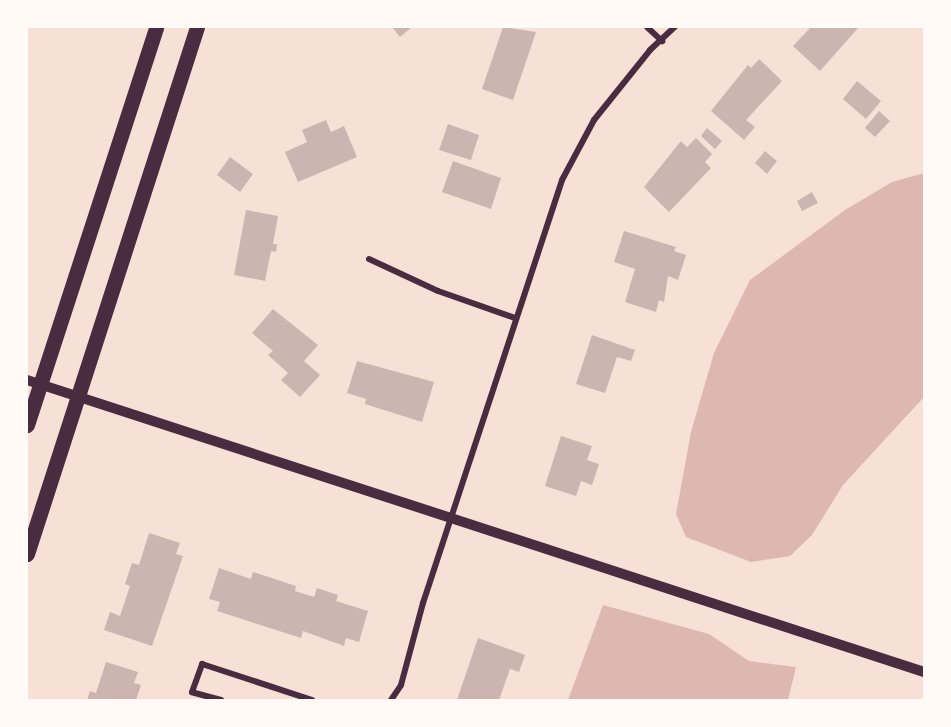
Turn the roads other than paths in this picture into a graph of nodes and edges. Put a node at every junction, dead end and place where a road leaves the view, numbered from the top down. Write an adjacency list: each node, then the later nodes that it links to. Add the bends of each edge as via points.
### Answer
1 (156, 27): 8 (main road)
2 (197, 27): 9 (main road)
3 (647, 27): 5 (street)
4 (675, 27): 5 (street)
5 (662, 41): 7 (street, via 622,84 583,138 562,180)
6 (369, 260): 7 (street, via 438,291)
7 (515, 318): 11 (street)
8 (33, 383): 9 (street); 10 (main road)
9 (78, 398): 11 (street); 12 (main road)
10 (27, 424)
11 (451, 519): 13 (street); 16 (street, via 401,685)
12 (27, 554)
13 (924, 672)
14 (221, 700): 15 (street, via 192,692 202,664)
15 (312, 700)
16 (391, 700)

